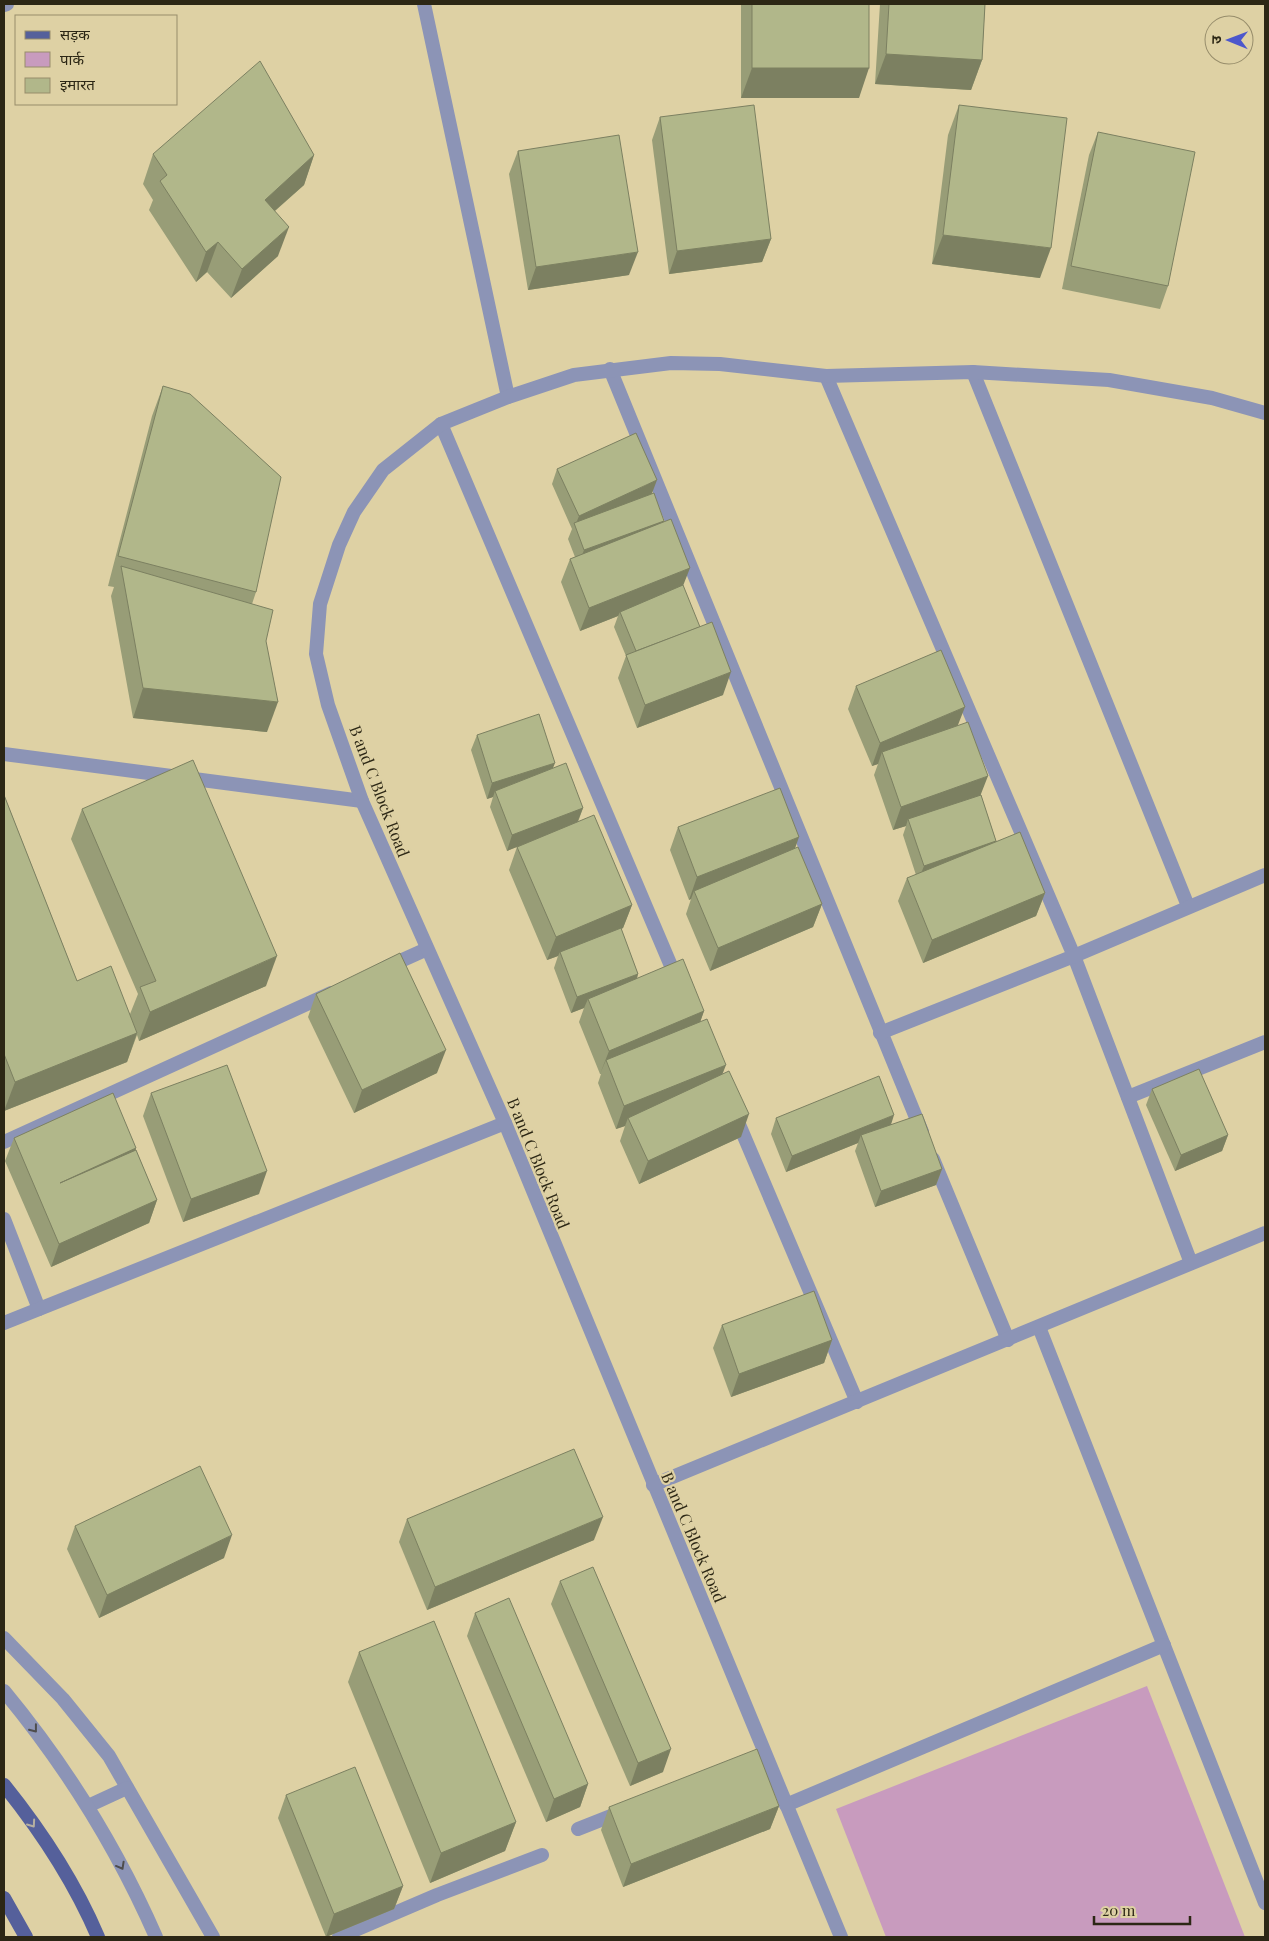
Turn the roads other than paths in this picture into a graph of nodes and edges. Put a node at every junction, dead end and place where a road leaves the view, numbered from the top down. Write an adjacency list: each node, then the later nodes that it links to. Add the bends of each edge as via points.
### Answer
1 (424, 4): 5 (street)
2 (610, 370): 4 (street, B and C Block Road, via 671,364 720,364); 5 (street, B and C Block Road, via 574,376); 17 (street)
3 (973, 372): 4 (street, B and C Block Road); 6 (street, B and C Block Road, via 1109,380 1212,398); 11 (street)
4 (826, 376): 13 (street)
5 (508, 397): 7 (street, B and C Block Road)
6 (1265, 413)
7 (441, 424): 9 (street, B and C Block Road, via 383,470 354,512 339,545 320,604 316,654 328,705); 16 (street)
8 (4, 754): 9 (street)
9 (362, 801): 12 (street, B and C Block Road)
10 (1265, 875): 11 (street)
11 (1188, 906): 13 (street)
12 (427, 949): 14 (street); 21 (street, B and C Block Road)
13 (1074, 956): 17 (street); 19 (street)
14 (373, 974)
15 (346, 986): 22 (street)
16 (682, 990)
17 (880, 1032): 29 (street)
18 (1265, 1042): 19 (street)
19 (1128, 1097): 25 (street)
20 (728, 1100): 30 (street)
21 (505, 1122): 26 (street); 31 (street, B and C Block Road)
22 (4, 1142)
23 (4, 1219): 26 (street)
24 (1265, 1233): 25 (street)
25 (1191, 1263): 28 (street)
26 (39, 1309): 27 (street)
27 (4, 1323)
28 (1039, 1327): 29 (street); 33 (street)
29 (1008, 1340): 30 (street)
30 (857, 1402): 31 (street)
31 (653, 1485): 37 (street, B and C Block Road, via 761,1756)
32 (4, 1638): 36 (street, via 88,1728)
33 (1164, 1645): 37 (street); 43 (street)
34 (4, 1691): 38 (street, one-way to 38)
35 (4, 1785): 45 (main road, one-way to 45, via 58,1861)
36 (127, 1788): 38 (street); 47 (street)
37 (786, 1805): 49 (street, B and C Block Road)
38 (88, 1806): 46 (street, one-way to 46)
39 (632, 1808): 40 (street)
40 (578, 1830)
41 (542, 1855): 48 (street)
42 (4, 1898): 44 (main road)
43 (1265, 1903)
44 (26, 1937)
45 (98, 1937)
46 (156, 1937)
47 (214, 1937)
48 (339, 1937)
49 (841, 1937)

